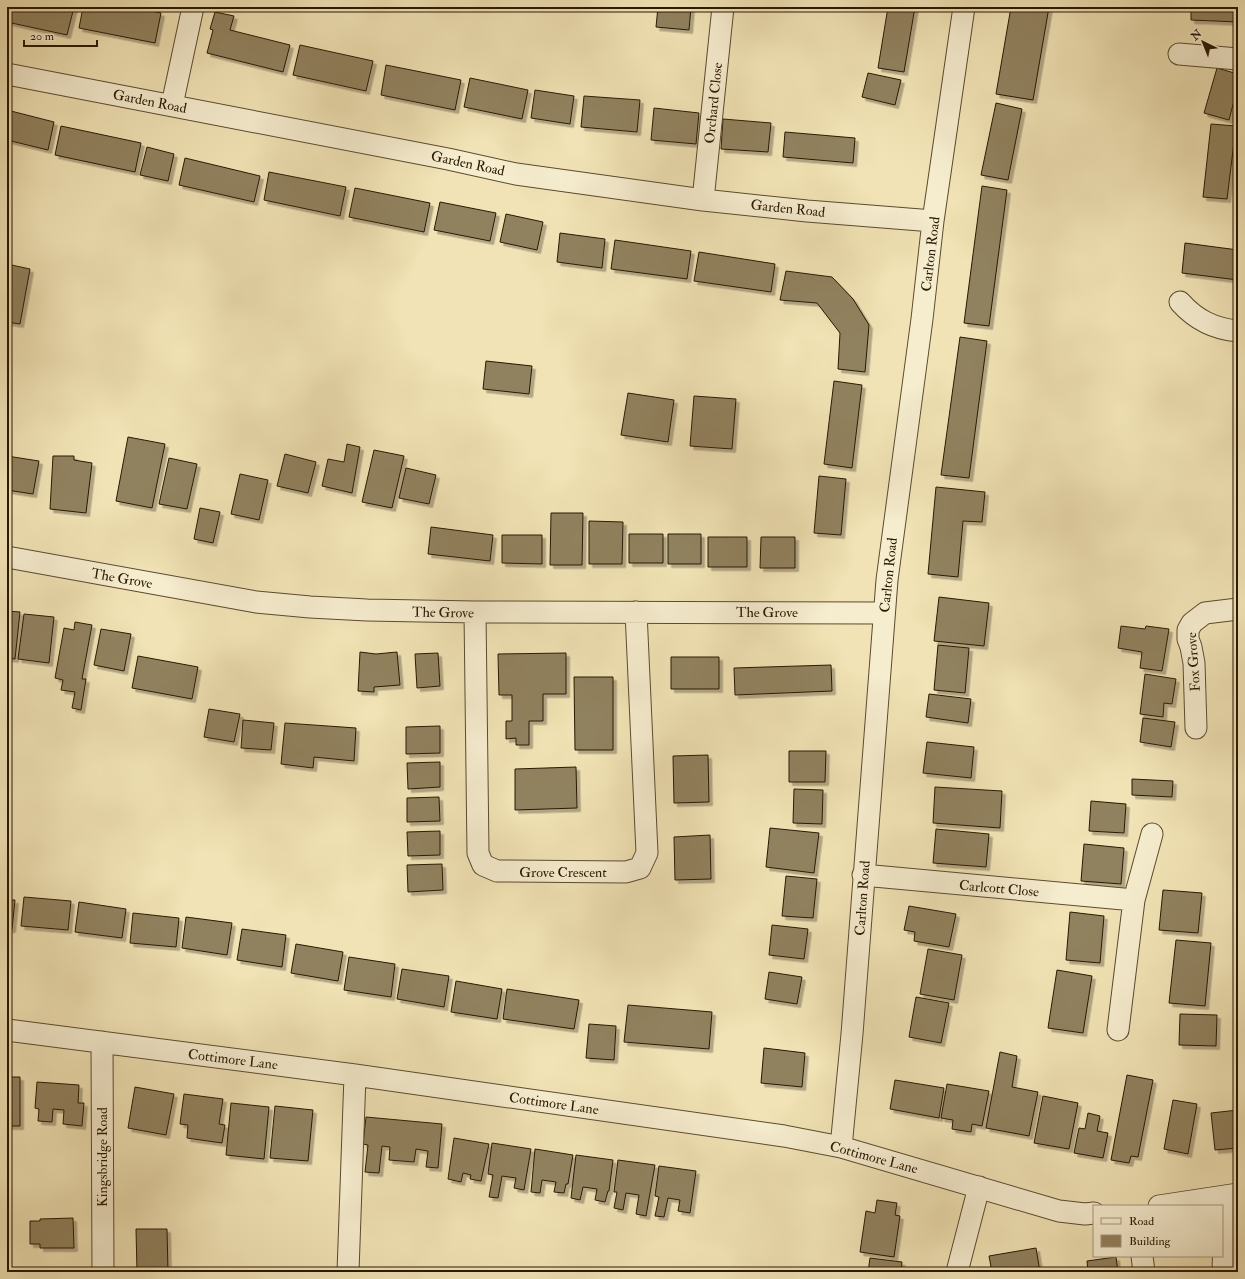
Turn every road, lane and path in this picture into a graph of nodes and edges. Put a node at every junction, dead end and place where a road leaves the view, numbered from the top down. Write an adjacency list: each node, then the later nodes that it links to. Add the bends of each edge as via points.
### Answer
1 (193, 7): 7 (street)
2 (723, 7): 8 (street, Orchard Close)
3 (964, 7): 9 (street, Carlton Road)
4 (1178, 54): 5 (street)
5 (1238, 59)
6 (7, 74): 7 (street, Garden Road)
7 (172, 105): 8 (street, Garden Road, via 516,174)
8 (703, 200): 9 (street, Garden Road)
9 (933, 221): 16 (street, Carlton Road)
10 (1180, 302): 11 (street, via 1202,321 1215,327)
11 (1238, 331)
12 (7, 557): 14 (street, The Grove, via 256,602 367,610)
13 (1238, 609): 17 (street, Fox Grove, via 1205,613 1192,623 1188,630 1194,663)
14 (475, 612): 15 (street, The Grove); 15 (street, Grove Crescent, via 478,852 483,864 497,872 626,872 640,868 647,853)
15 (636, 612): 16 (street, The Grove)
16 (884, 613): 19 (street, Carlton Road)
17 (1196, 728)
18 (1152, 834): 20 (street)
19 (863, 875): 20 (street, Carlcott Close); 25 (street, Carlton Road)
20 (1134, 900): 22 (street)
21 (7, 1030): 23 (street, Cottimore Lane)
22 (1118, 1030)
23 (102, 1042): 24 (street, Cottimore Lane); 31 (street, Kingsbridge Road)
24 (355, 1075): 25 (street, Cottimore Lane, via 784,1136); 32 (street)
25 (841, 1147): 26 (street, Cottimore Lane)
26 (979, 1187): 29 (street, Cottimore Lane, via 1059,1211); 33 (street)
27 (1232, 1196): 28 (street); 35 (street)
28 (1166, 1205)
29 (1093, 1213)
30 (1142, 1257): 34 (street)
31 (103, 1272)
32 (348, 1272)
33 (957, 1272)
34 (1144, 1272)
35 (1223, 1272)

